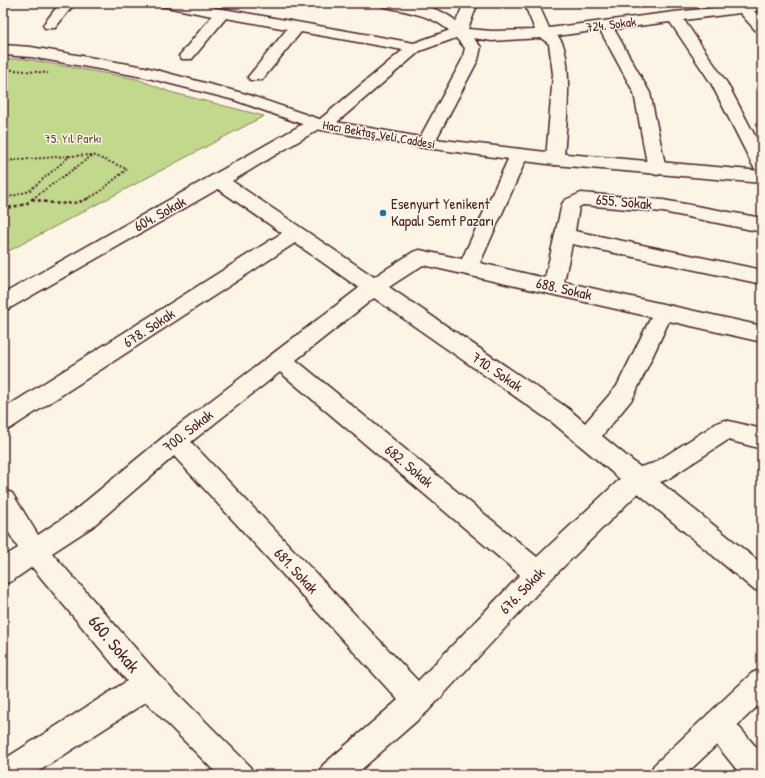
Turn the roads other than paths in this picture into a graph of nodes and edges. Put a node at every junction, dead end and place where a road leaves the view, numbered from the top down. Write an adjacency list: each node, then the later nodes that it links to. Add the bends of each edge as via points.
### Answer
1 (68, 3): 10 (street)
2 (166, 3): 8 (street)
3 (387, 3): 14 (street, via 424,10 449,21)
4 (472, 3): 14 (street)
5 (531, 3): 15 (street)
6 (762, 6): 7 (street, 724. Sokak)
7 (743, 8): 9 (street, 724. Sokak); 13 (street)
8 (222, 13): 12 (street); 18 (street)
9 (674, 16): 11 (street, 724. Sokak); 24 (street, via 719,83)
10 (50, 25)
11 (604, 25): 15 (street, 724. Sokak); 25 (street, via 642,93)
12 (298, 26): 16 (street); 19 (street)
13 (762, 29)
14 (459, 32): 15 (street, 724. Sokak, via 492,36); 16 (street); 21 (street, via 473,47 470,60)
15 (543, 32): 23 (street, via 556,42 561,74)
16 (415, 48): 20 (street, 604. Sokak)
17 (3, 50): 20 (street, Hacı Bektaş Veli Caddesi, via 31,52 145,72 240,97)
18 (187, 56)
19 (256, 77)
20 (319, 124): 21 (street, Hacı Bektaş Veli Caddesi); 27 (street, 604. Sokak)
21 (426, 143): 22 (street, Hacı Bektaş Veli Caddesi)
22 (519, 155): 23 (street, Hacı Bektaş Veli Caddesi); 31 (street)
23 (555, 159): 25 (street, Hacı Bektaş Veli Caddesi)
24 (762, 166)
25 (657, 169): 26 (street, Hacı Bektaş Veli Caddesi)
26 (762, 177)
27 (219, 181): 29 (street, 710. Sokak); 35 (street, 604. Sokak)
28 (762, 225): 30 (street, 655. Sokak, via 663,206 581,199 571,204)
29 (295, 234): 34 (street, 710. Sokak); 39 (street, 678. Sokak)
30 (565, 236): 32 (street); 33 (street, 655. Sokak)
31 (468, 268): 33 (street, 688. Sokak); 34 (street, 688. Sokak, via 420,257)
32 (762, 277)
33 (552, 287): 36 (street, 688. Sokak)
34 (373, 288): 38 (street, 700. Sokak); 40 (street, 710. Sokak)
35 (3, 303)
36 (663, 312): 37 (street, 688. Sokak); 40 (street, via 625,392)
37 (762, 334)
38 (280, 359): 42 (street, 700. Sokak); 47 (street, 682. Sokak)
39 (3, 421)
40 (588, 436): 43 (street, 710. Sokak)
41 (762, 439): 43 (street, 676. Sokak, via 725,430 660,472)
42 (174, 441): 45 (street, 700. Sokak, via 83,519); 51 (street, 681. Sokak)
43 (637, 478): 47 (street, 676. Sokak); 48 (street, 710. Sokak)
44 (3, 501): 45 (street, 660. Sokak)
45 (34, 551): 46 (street, 700. Sokak); 50 (street, 660. Sokak)
46 (3, 572)
47 (538, 574): 51 (street, 676. Sokak)
48 (762, 580)
49 (762, 683): 52 (street)
50 (148, 684): 53 (street); 54 (street, 660. Sokak)
51 (418, 701): 55 (street, 676. Sokak)
52 (718, 724): 56 (street); 57 (street)
53 (6, 775)
54 (239, 775)
55 (333, 775)
56 (664, 775)
57 (760, 775)

